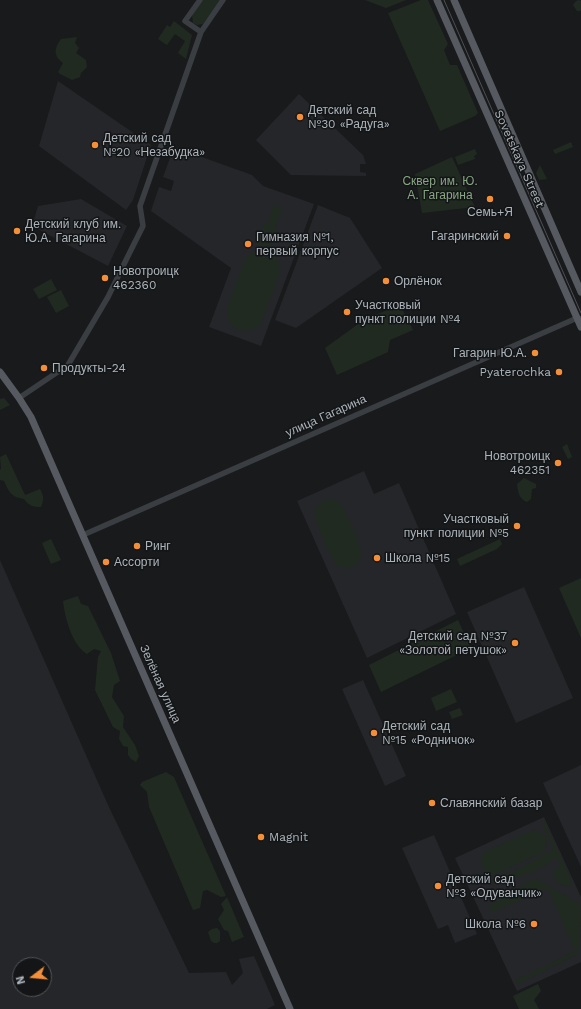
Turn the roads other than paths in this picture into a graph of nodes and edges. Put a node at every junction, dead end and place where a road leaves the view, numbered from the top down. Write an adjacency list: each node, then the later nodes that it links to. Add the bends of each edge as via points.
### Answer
1 (200, 0): 5 (street, via 185,20)
2 (224, 0): 5 (street)
3 (437, 0): 7 (main road, Sovetskaya Street)
4 (454, 0): 6 (main road, Sovetskaya Street)
5 (201, 32): 10 (street, via 140,206 143,226 108,297 68,364)
6 (581, 292)
7 (579, 319): 8 (main road, Sovetskaya Street); 11 (street, улица Гагарина)
8 (581, 327)
9 (0, 372): 10 (main road, Зелёная улица)
10 (19, 398): 11 (main road, Зелёная улица, via 31,417)
11 (83, 535): 12 (main road, Зелёная улица)
12 (290, 1009)

